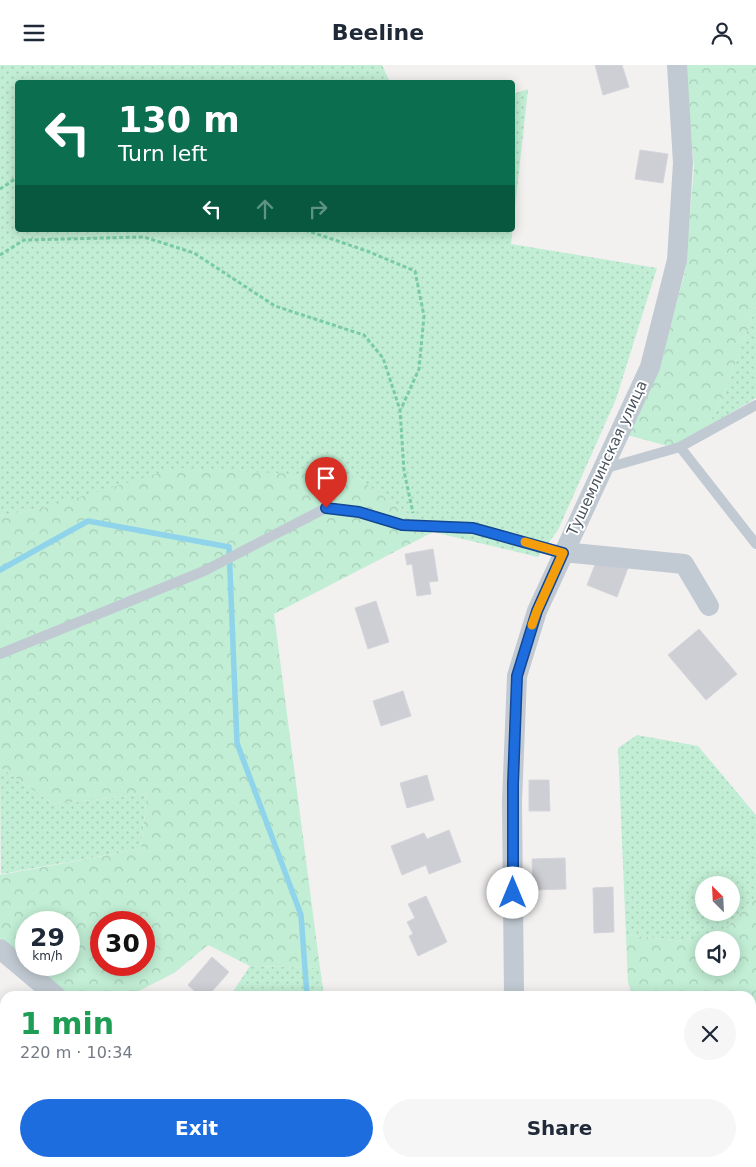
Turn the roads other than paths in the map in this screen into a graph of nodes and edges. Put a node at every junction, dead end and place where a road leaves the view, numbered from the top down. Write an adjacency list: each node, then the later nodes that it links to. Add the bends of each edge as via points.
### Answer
1 (677, 65): 4 (street, Тушемлинская улица, via 684,163 677,261 650,367)
2 (756, 405): 3 (lane)
3 (680, 447): 4 (lane); 5 (lane)
4 (602, 469): 6 (street, Тушемлинская улица)
5 (756, 543)
6 (563, 553): 7 (street, via 684,564); 8 (lane, via 473,528 402,525 359,512 326,508 204,571); 11 (street, Тушемлинская улица, via 537,611 517,676 512,801)
7 (709, 605)
8 (0, 655)
9 (0, 949): 10 (street)
10 (50, 991)
11 (514, 991)

